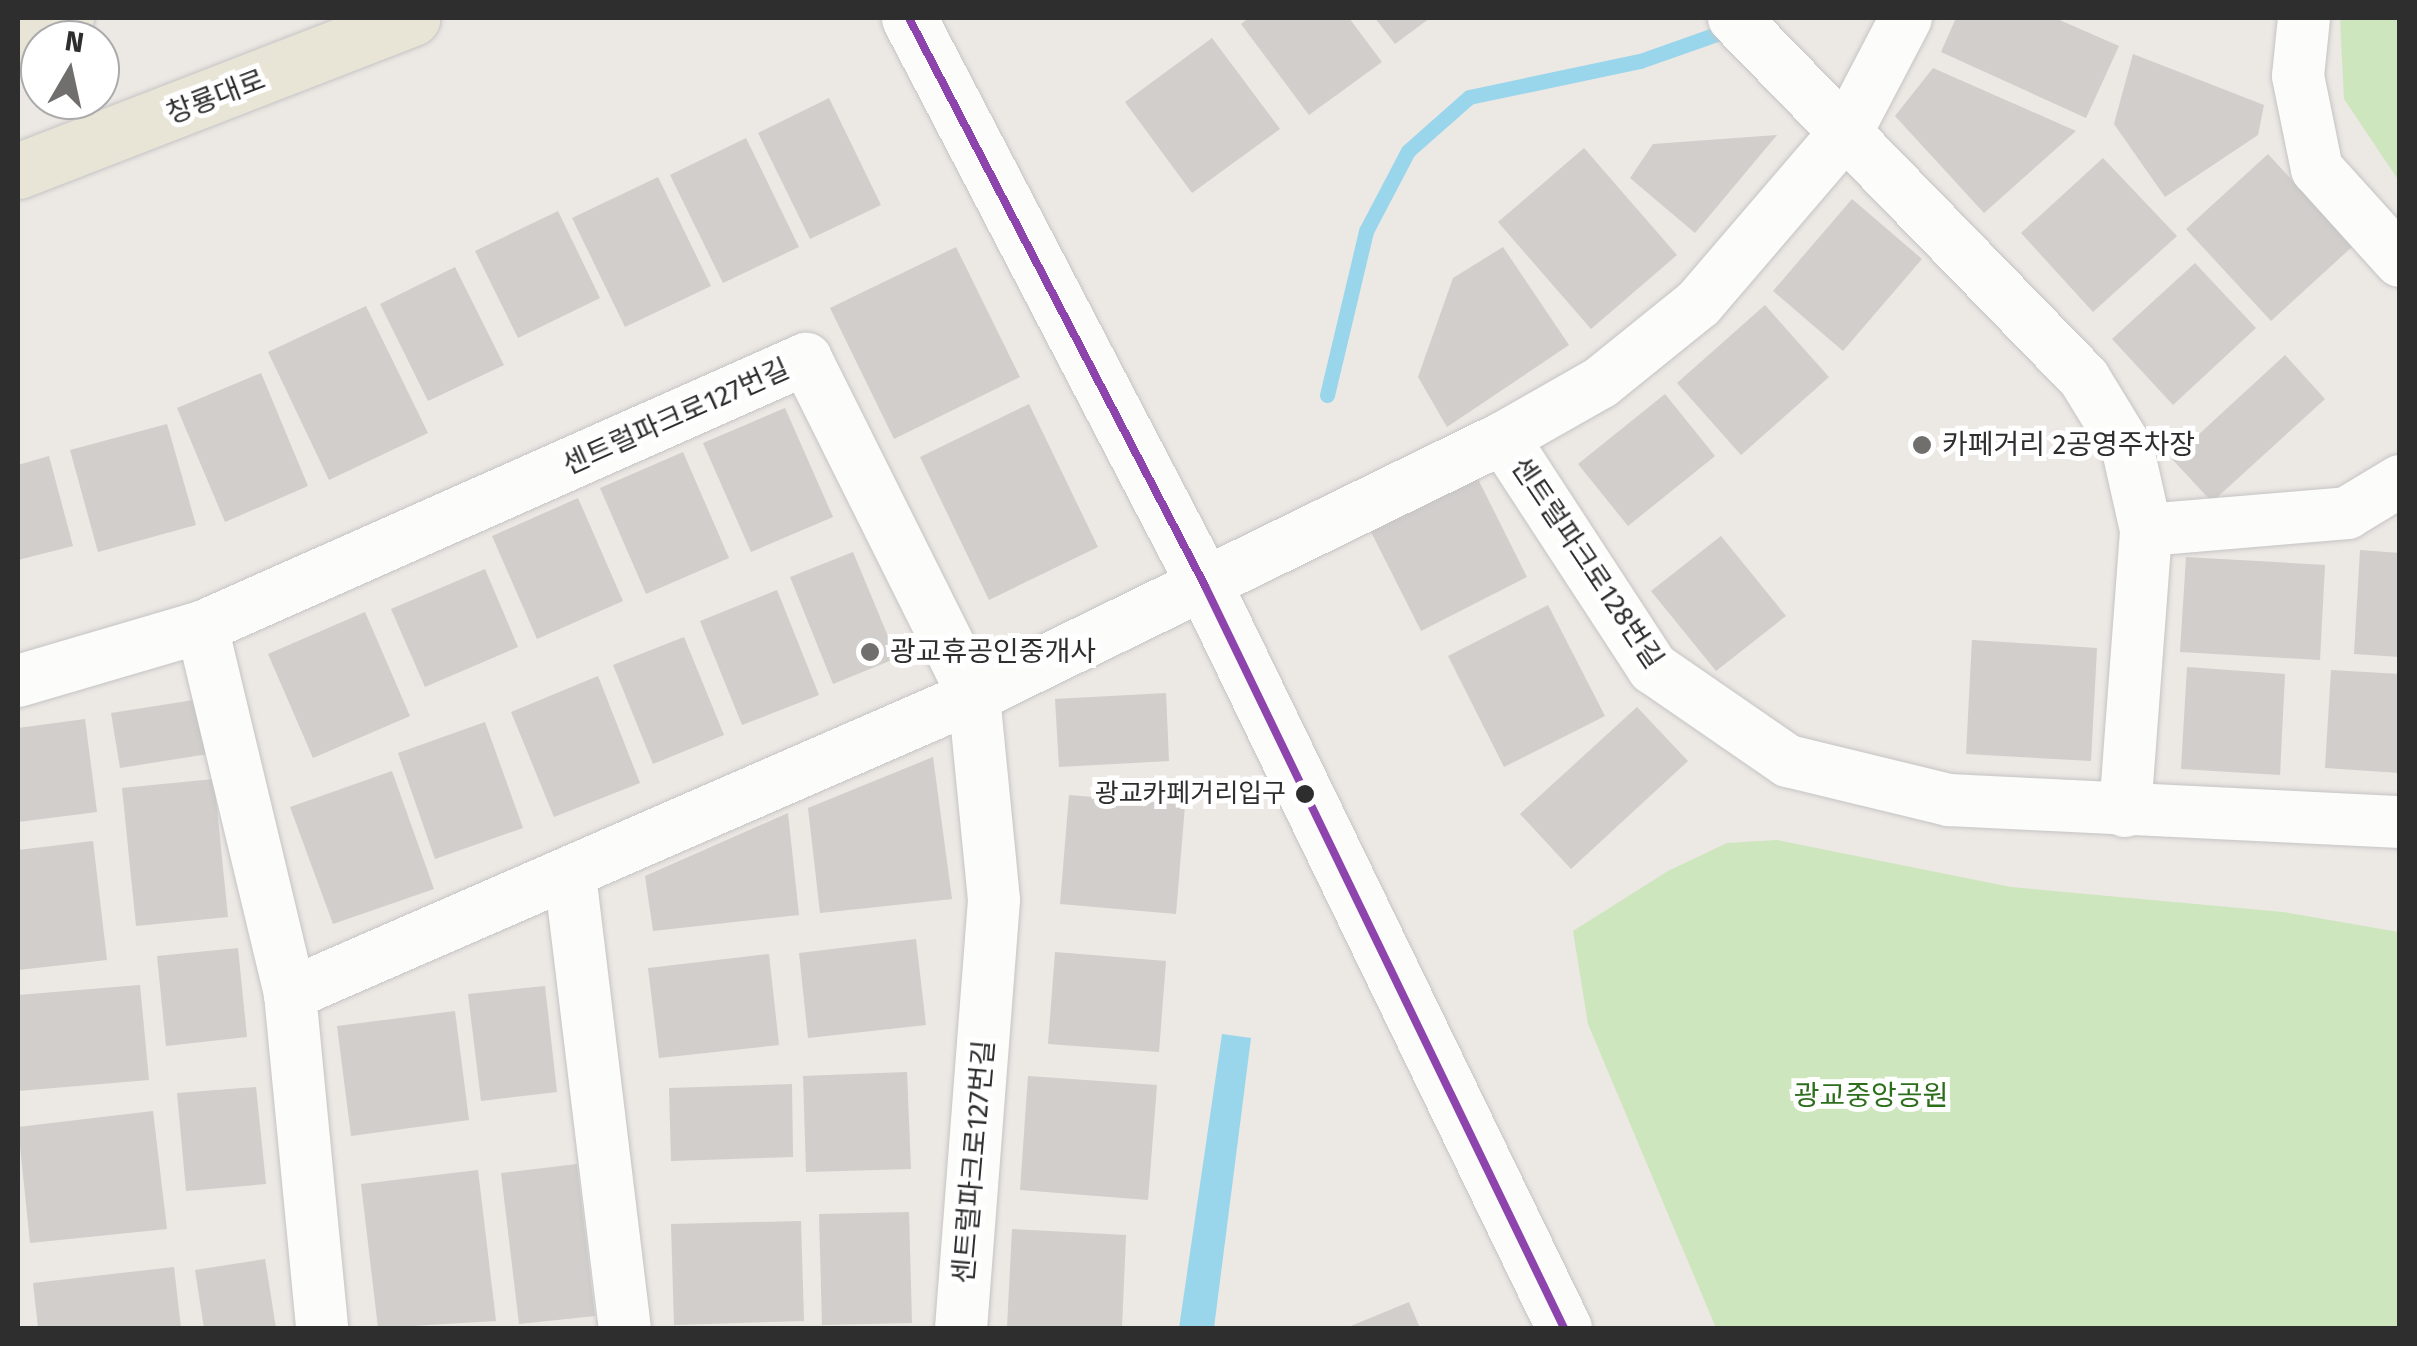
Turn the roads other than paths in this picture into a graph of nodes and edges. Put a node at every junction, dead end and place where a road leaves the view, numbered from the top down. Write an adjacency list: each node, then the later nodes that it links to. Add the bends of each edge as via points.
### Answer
1 (66, 18): 7 (main road)
2 (412, 18): 9 (main road, 창룡대로)
3 (909, 18): 14 (street)
4 (1734, 18): 8 (street)
5 (1906, 18): 8 (street, 센트럴파크로128번길)
6 (2304, 18): 10 (street, via 2298,76 2317,169)
7 (18, 35)
8 (1848, 129): 11 (street, 센트럴파크로128번길, via 1699,304 1600,383); 13 (street, via 2084,378 2128,450)
9 (18, 171)
10 (2400, 261)
11 (1502, 438): 14 (street, 센트럴파크로128번길); 18 (street, 센트럴파크로128번길, via 1654,668 1788,761 1868,786 1949,800)
12 (2400, 482): 13 (street, via 2347,513)
13 (2146, 530): 18 (street)
14 (1205, 586): 17 (street); 25 (street)
15 (202, 626): 16 (street, 센트럴파크로127번길); 17 (street, 센트럴파크로127번길, via 806,359); 21 (street)
16 (18, 681)
17 (974, 696): 20 (street); 24 (street, 센트럴파크로127번길, via 994,900)
18 (2125, 811): 19 (street, 센트럴파크로128번길)
19 (2400, 822)
20 (570, 876): 21 (street); 23 (street)
21 (290, 994): 22 (street)
22 (322, 1328)
23 (625, 1328)
24 (960, 1328)
25 (1564, 1328)

